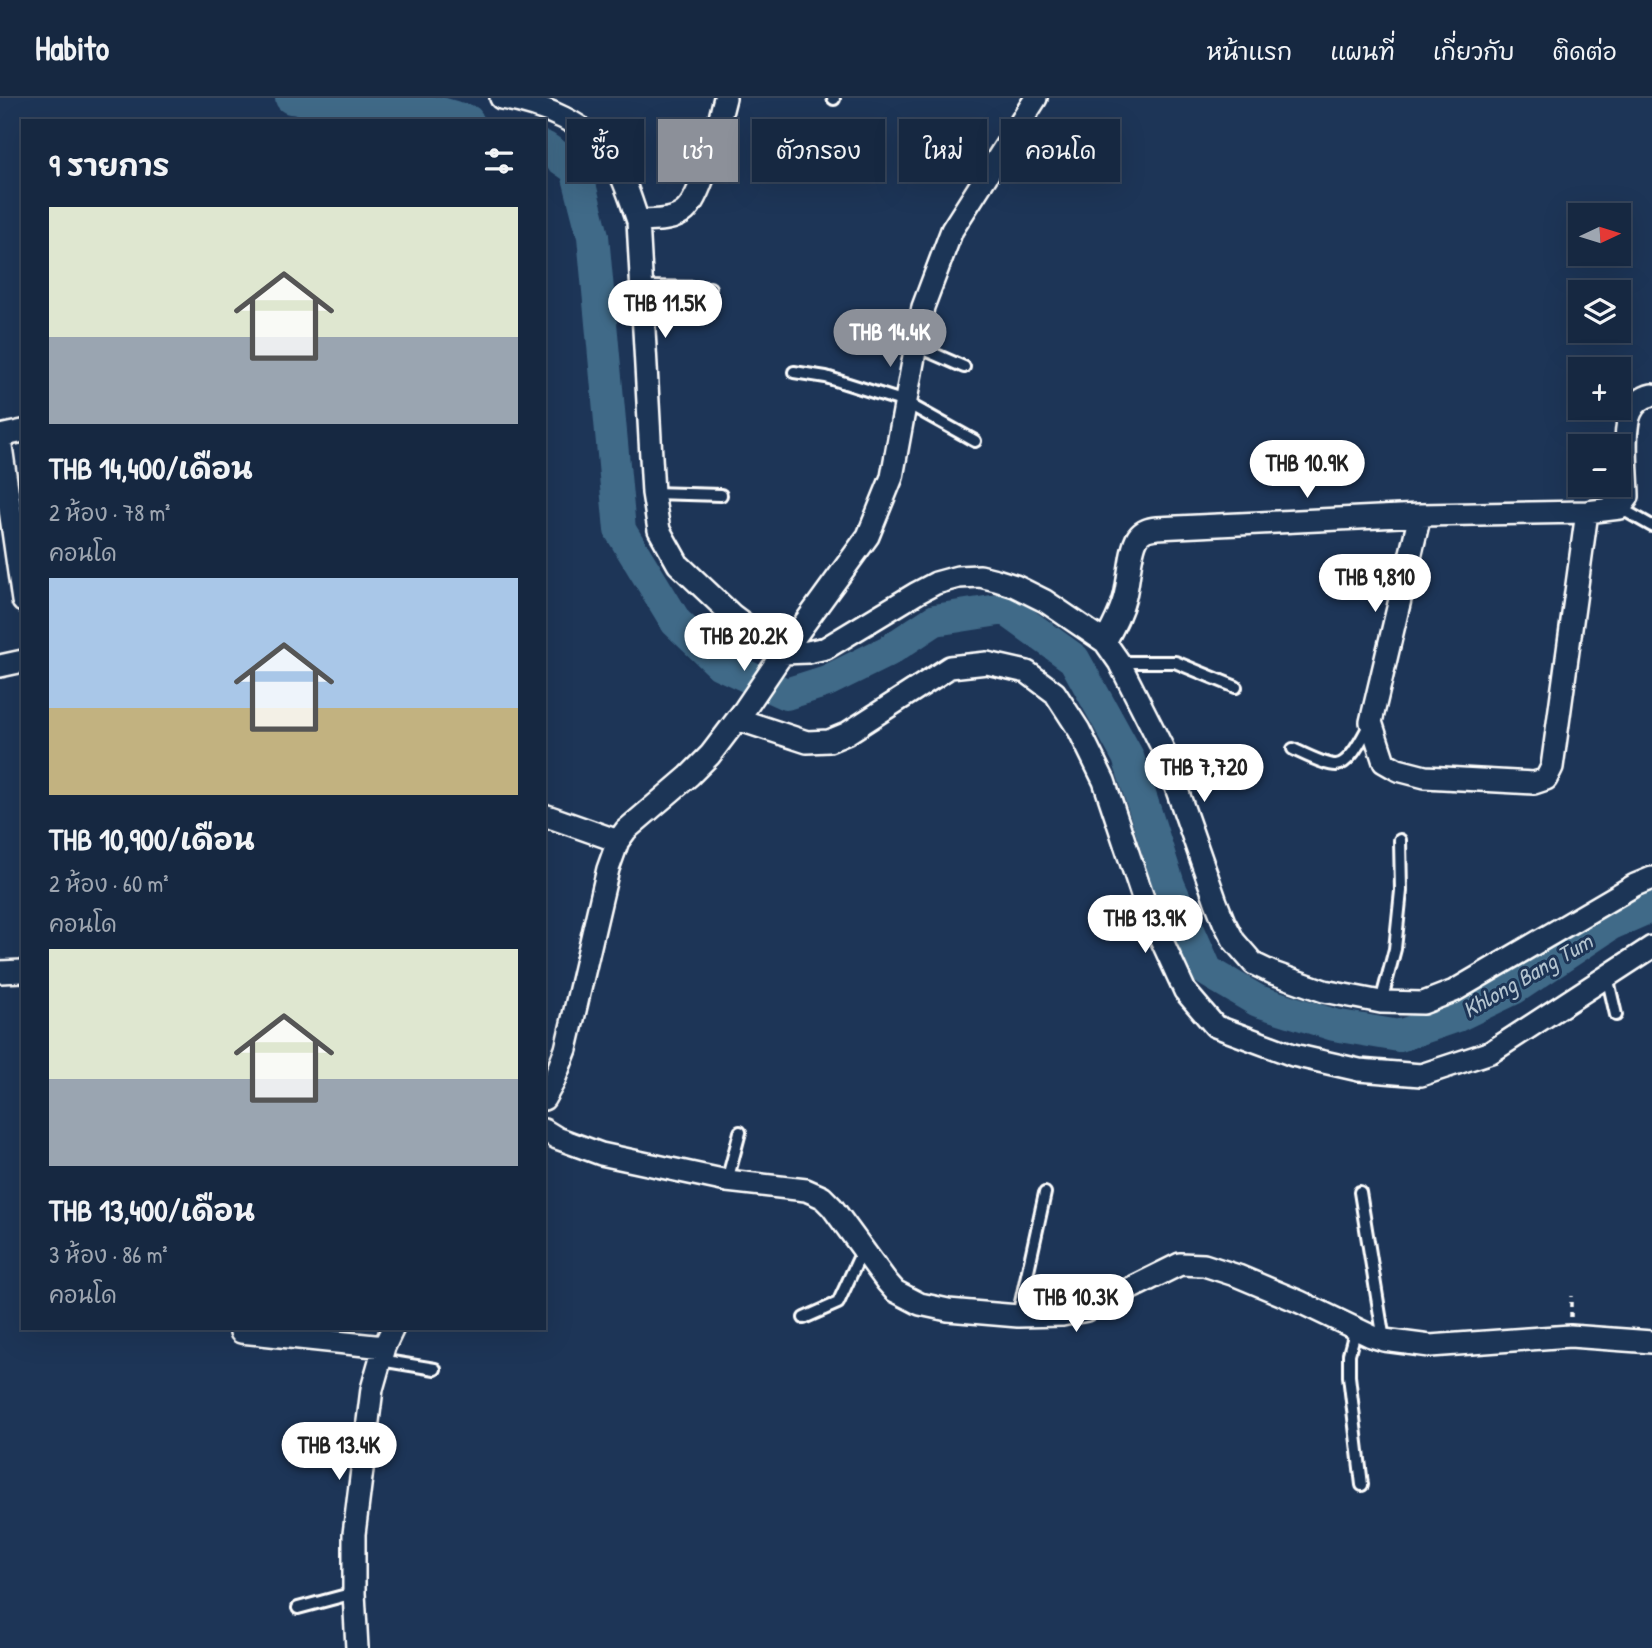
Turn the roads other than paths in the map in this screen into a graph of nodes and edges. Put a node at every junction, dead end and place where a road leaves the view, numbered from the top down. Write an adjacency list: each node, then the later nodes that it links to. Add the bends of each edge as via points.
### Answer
1 (501, 98): 4 (street, via 546,109 595,139 623,179)
2 (725, 98): 4 (street, via 700,188 685,211 672,218)
3 (1036, 98): 7 (street, via 952,230 923,307)
4 (638, 221): 5 (street)
5 (641, 287): 6 (lane); 15 (street)
6 (710, 288)
7 (916, 346): 8 (lane); 11 (street)
8 (964, 367)
9 (794, 372): 11 (lane, via 826,377)
10 (1652, 395): 17 (street, via 1642,397 1631,411 1628,497)
11 (905, 402): 14 (lane); 24 (street, via 892,477 868,536)
12 (21, 432): 13 (street)
13 (0, 437): 21 (street)
14 (975, 441)
15 (653, 493): 16 (lane); 24 (street, via 659,530 678,564)
16 (721, 495)
17 (1620, 508): 18 (street); 20 (lane)
18 (1587, 512): 19 (street); 30 (street, via 1552,767 1546,779 1534,783 1425,777 1398,770 1384,762)
19 (1420, 515): 23 (street, via 1144,530 1133,550 1119,617); 30 (street)
20 (1652, 526)
21 (13, 548): 22 (street)
22 (21, 590)
23 (1105, 642): 24 (street, via 1015,586 964,576 936,583 826,648); 26 (street)
24 (780, 657): 29 (street)
25 (21, 661): 27 (street)
26 (1119, 662): 28 (lane, via 1175,662); 40 (street, via 1162,747 1216,902 1239,948 1254,964 1273,973 1324,991)
27 (0, 666)
28 (1236, 687)
29 (741, 714): 34 (street, via 710,755); 39 (street, via 807,742 829,741 950,667 987,663 1027,672 1055,693 1079,730 1104,781 1146,904 1185,991 1215,1026 1293,1055 1359,1070 1421,1075 1491,1052)
30 (1371, 722): 31 (lane, via 1349,759 1337,765)
31 (1293, 749)
32 (546, 816): 34 (street)
33 (1400, 840): 40 (lane, via 1395,949)
34 (618, 841): 42 (street, via 566,1049)
35 (1652, 878): 40 (street, via 1454,991 1423,1003)
36 (1652, 947): 39 (street)
37 (21, 971): 38 (street)
38 (0, 972)
39 (1608, 976): 41 (lane)
40 (1381, 1003)
41 (1616, 1015)
42 (546, 1095)
43 (546, 1131): 45 (street, via 601,1154)
44 (740, 1132): 45 (lane)
45 (726, 1181): 48 (street, via 806,1190 822,1197)
46 (1360, 1192): 53 (lane)
47 (1045, 1193): 49 (lane)
48 (863, 1249): 49 (street, via 895,1291 920,1304); 50 (lane, via 838,1303)
49 (1018, 1316): 51 (street, via 1087,1310 1180,1264 1191,1264 1238,1276)
50 (804, 1318)
51 (1356, 1328): 53 (street); 57 (lane, via 1349,1376)
52 (241, 1330): 55 (street)
53 (1384, 1340): 54 (street, via 1430,1346 1570,1336)
54 (1652, 1342)
55 (386, 1345): 56 (lane); 58 (street, via 372,1389 355,1523)
56 (435, 1369)
57 (1362, 1485)
58 (354, 1593): 59 (lane); 60 (street)
59 (298, 1608)
60 (357, 1648)

